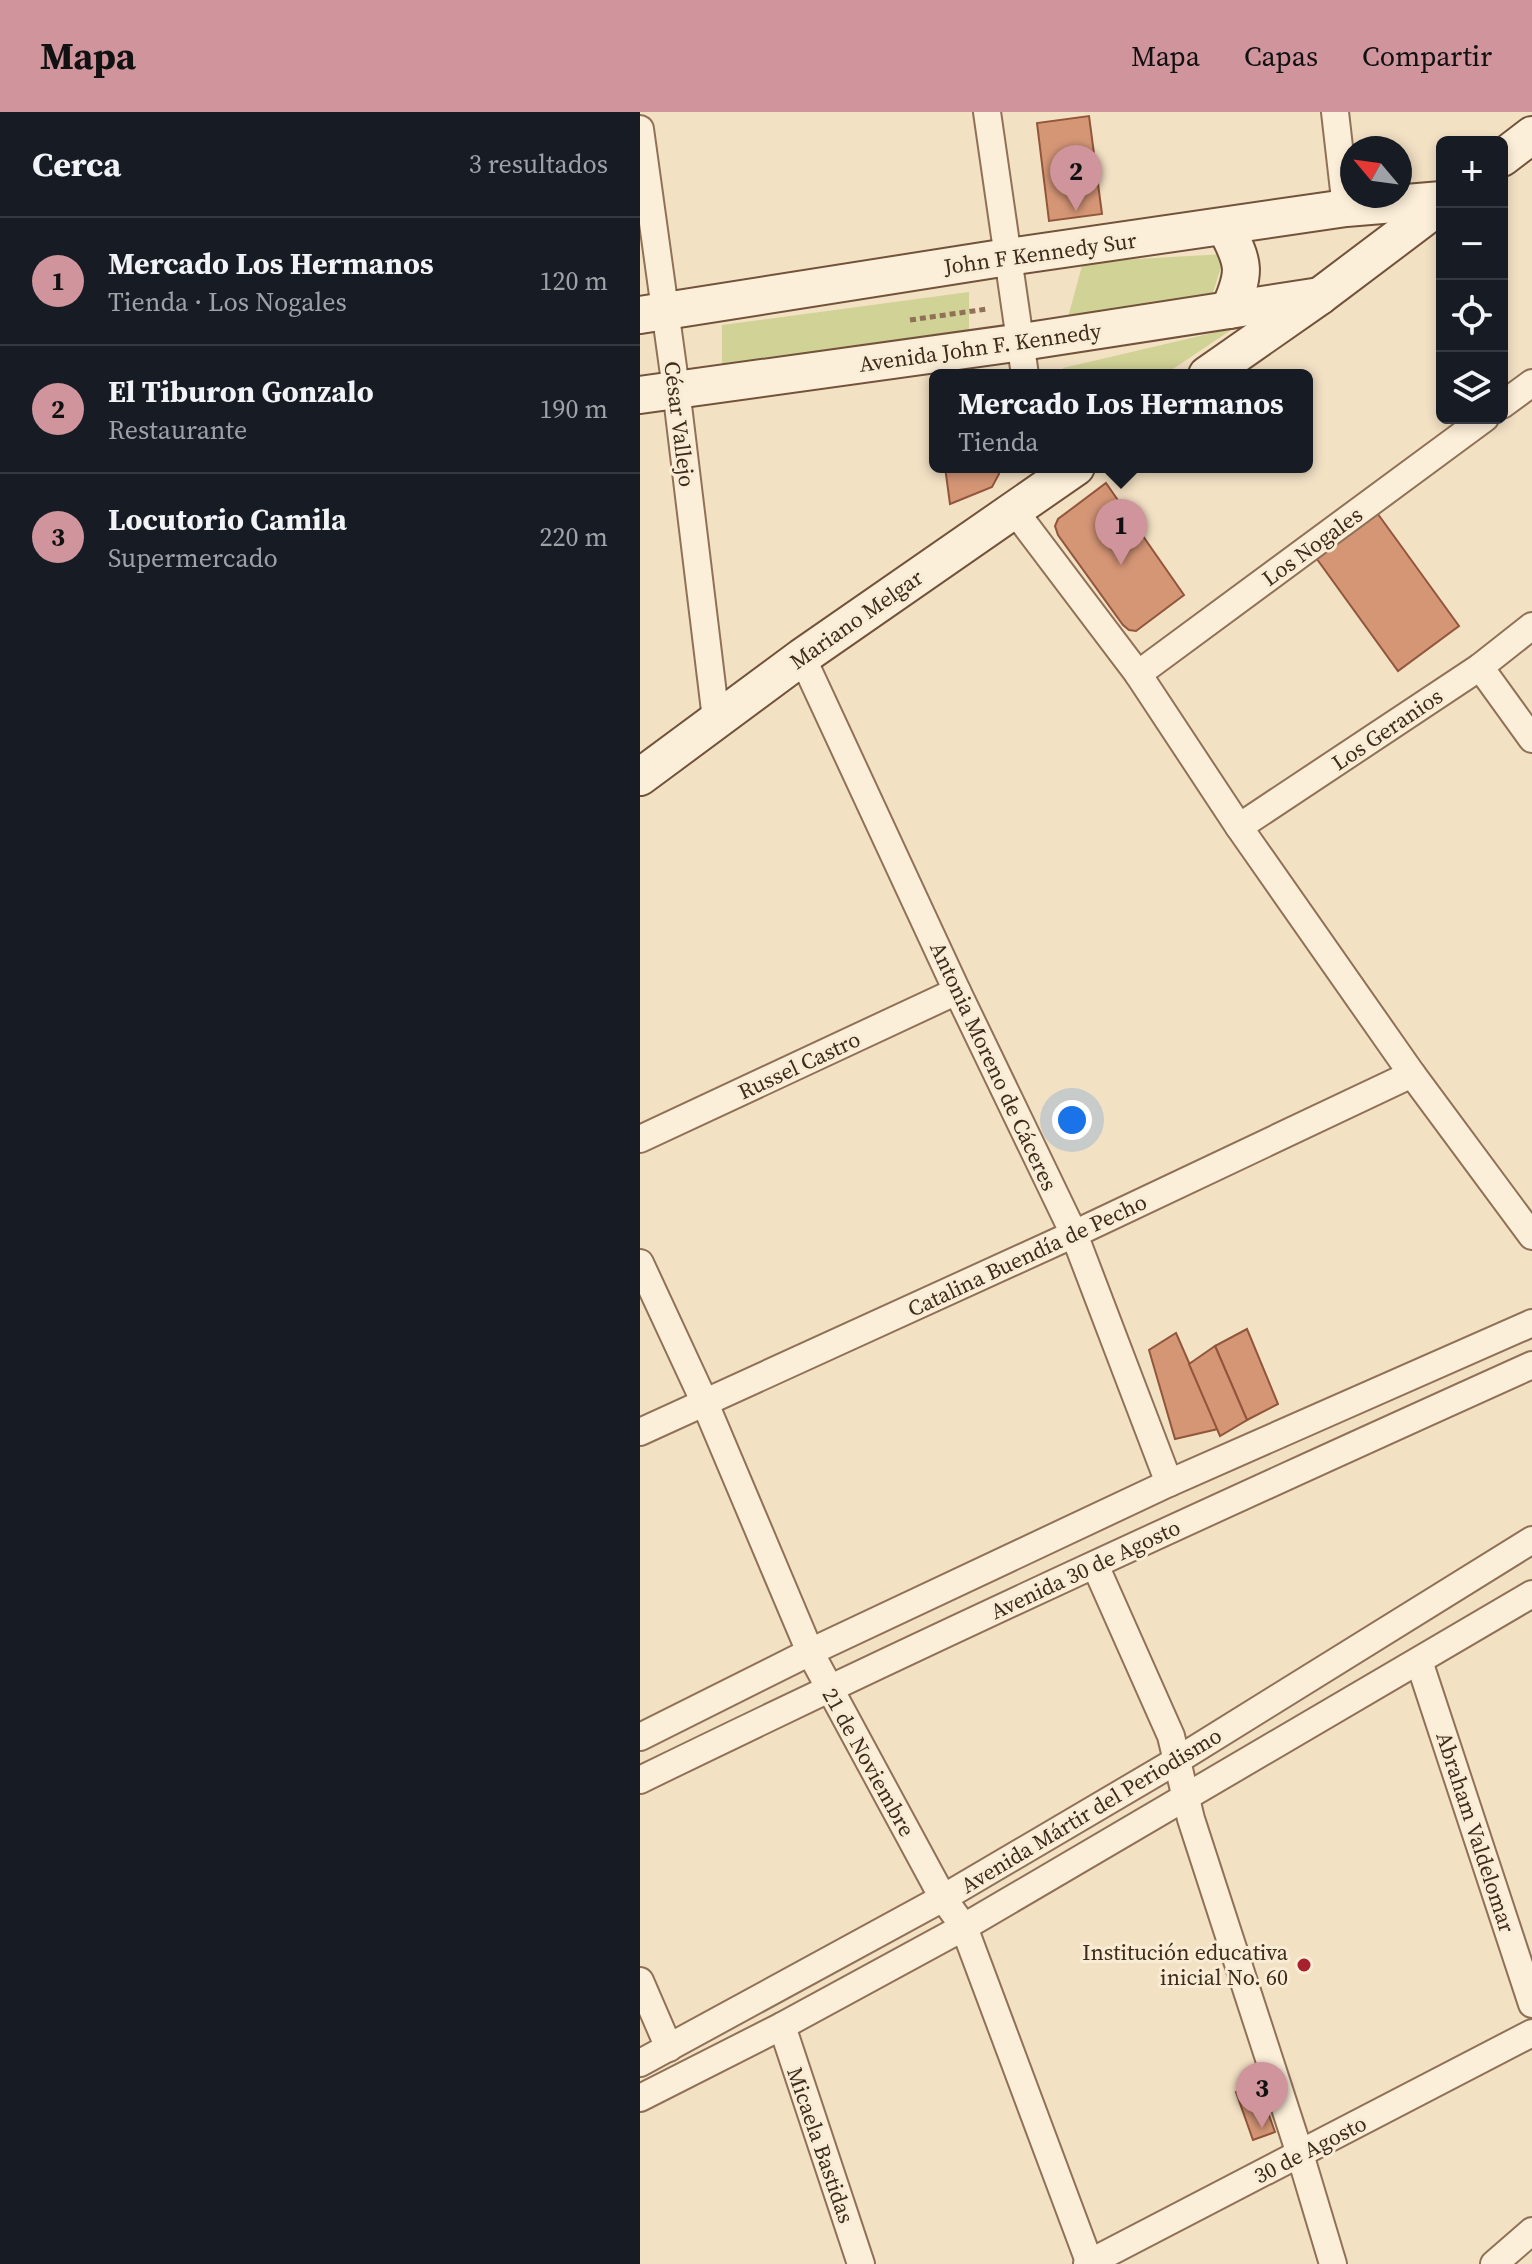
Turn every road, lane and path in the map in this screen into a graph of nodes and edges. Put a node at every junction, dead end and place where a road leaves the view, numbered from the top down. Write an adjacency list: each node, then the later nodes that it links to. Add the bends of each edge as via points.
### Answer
1 (987, 112): 12 (street)
2 (1335, 112): 6 (street)
3 (640, 129): 15 (street, César Vallejo)
4 (1532, 135): 5 (street)
5 (1508, 153)
6 (1340, 156)
7 (1436, 202): 8 (street, John F Kennedy Sur)
8 (1412, 204)
9 (1436, 207): 13 (street)
10 (1346, 208): 11 (street, John F Kennedy Sur)
11 (1225, 227): 12 (street, John F Kennedy Sur); 14 (street, via 1242,276)
12 (1008, 257): 15 (street, John F Kennedy Sur); 16 (street)
13 (1320, 296): 14 (street, Avenida John F. Kennedy); 17 (street)
14 (1229, 310): 16 (street, Avenida John F. Kennedy)
15 (652, 313): 19 (street, César Vallejo)
16 (1024, 358): 19 (street, Avenida John F. Kennedy)
17 (1216, 369)
18 (1532, 383): 21 (street)
19 (676, 389): 20 (street, Avenida John F. Kennedy); 29 (street, César Vallejo)
20 (640, 395)
21 (1508, 401)
22 (1477, 424): 28 (street, Los Nogales)
23 (1064, 473): 24 (street, Mariano Melgar)
24 (1029, 490): 26 (street, Mariano Melgar); 28 (street)
25 (1532, 626): 27 (street, Los Geranios)
26 (802, 657): 29 (street, Mariano Melgar); 33 (street, Antonia Moreno de Cáceres)
27 (1480, 667): 30 (street); 32 (street, Los Geranios)
28 (1138, 674): 32 (street)
29 (716, 719): 31 (street, Mariano Melgar)
30 (1532, 739)
31 (640, 777)
32 (1239, 827): 34 (street)
33 (957, 991): 35 (street, Russel Castro); 36 (street, Antonia Moreno de Cáceres)
34 (1412, 1074): 36 (street, Catalina Buendía de Pecho); 37 (street)
35 (640, 1139)
36 (1074, 1234): 41 (street, Catalina Buendía de Pecho); 43 (street, Antonia Moreno de Cáceres)
37 (1532, 1236)
38 (640, 1263): 41 (street, 21 de Noviembre)
39 (1532, 1323): 43 (street, Avenida 30 de Agosto)
40 (1532, 1365): 45 (street, Avenida 30 de Agosto)
41 (704, 1401): 42 (street, Catalina Buendía de Pecho); 47 (street, 21 de Noviembre)
42 (640, 1432)
43 (1169, 1483): 47 (street, Avenida 30 de Agosto)
44 (1532, 1540): 51 (street, Avenida Mártir del Periodismo)
45 (1095, 1565): 49 (street, Avenida 30 de Agosto); 51 (street, via 1171,1736)
46 (1532, 1594): 48 (street, Avenida Mártir del Periodismo)
47 (810, 1652): 49 (street, 21 de Noviembre); 50 (street, Avenida 30 de Agosto)
48 (1419, 1661): 53 (street, Avenida Mártir del Periodismo); 57 (street, Abraham Valdelomar)
49 (829, 1688): 52 (street, Avenida 30 de Agosto); 54 (street, 21 de Noviembre)
50 (640, 1737)
51 (1176, 1761): 53 (street); 54 (street, Avenida Mártir del Periodismo)
52 (640, 1780)
53 (1185, 1797): 55 (street, Avenida Mártir del Periodismo); 63 (street)
54 (943, 1898): 55 (street, 21 de Noviembre); 60 (street, Avenida Mártir del Periodismo)
55 (964, 1927): 58 (street, Avenida Mártir del Periodismo); 66 (street, 21 de Noviembre)
56 (640, 1981): 60 (street)
57 (1532, 2004)
58 (782, 2026): 62 (street, Avenida Mártir del Periodismo); 65 (street, Micaela Bastidas)
59 (1532, 2033): 63 (street, 30 de Agosto)
60 (669, 2048): 61 (street, Avenida Mártir del Periodismo)
61 (640, 2063)
62 (640, 2098)
63 (1300, 2154): 66 (street, 30 de Agosto); 67 (street)
64 (1532, 2231): 68 (street)
65 (861, 2264)
66 (1089, 2264)
67 (1333, 2264)
68 (1494, 2264)

